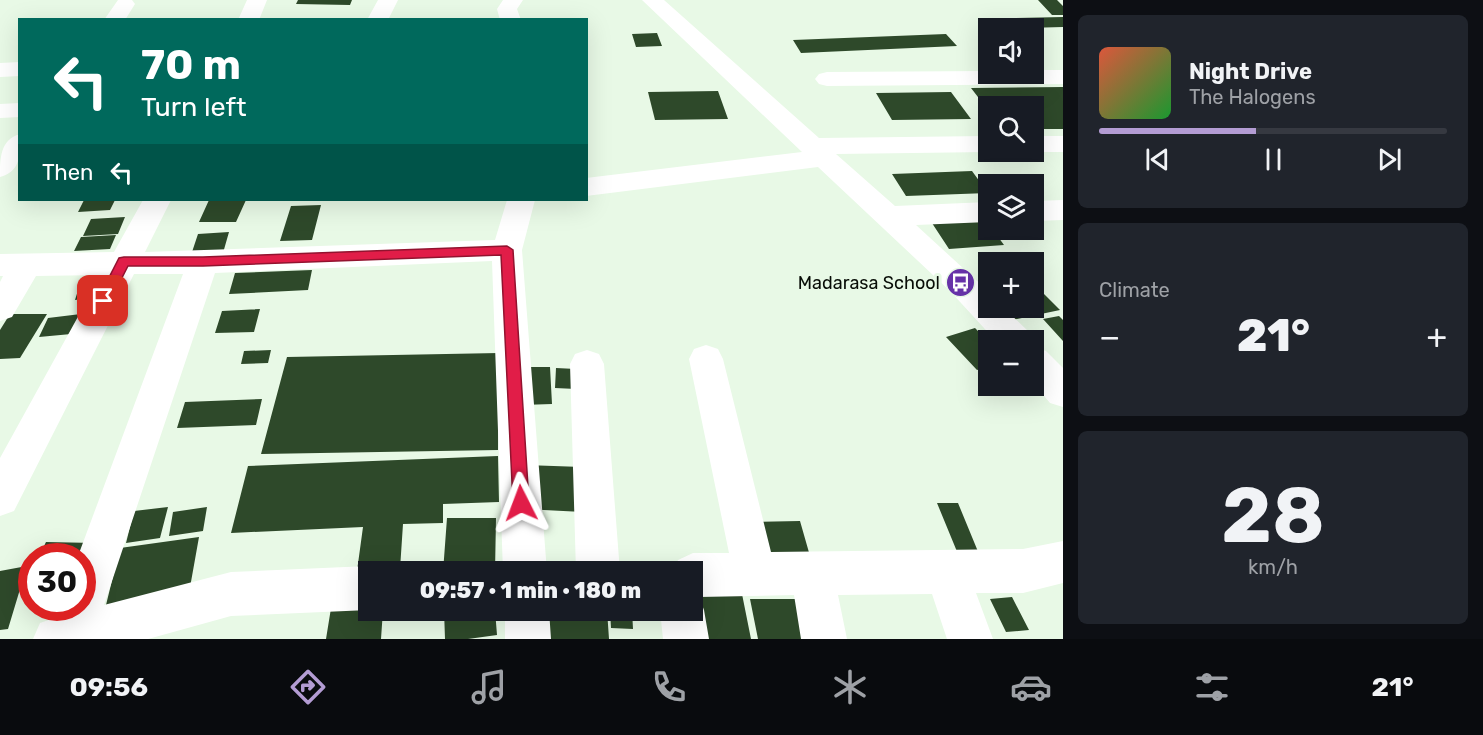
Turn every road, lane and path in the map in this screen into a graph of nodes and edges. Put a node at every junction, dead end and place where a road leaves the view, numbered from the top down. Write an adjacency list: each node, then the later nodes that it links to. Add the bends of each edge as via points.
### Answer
1 (257, 0): 5 (street)
2 (388, 0): 6 (street)
3 (513, 0): 7 (street, via 507,9)
4 (652, 0): 18 (street)
5 (249, 18)
6 (378, 18)
7 (510, 18)
8 (18, 69): 9 (street)
9 (0, 70)
10 (1063, 77): 11 (street)
11 (826, 79)
12 (18, 110): 13 (street)
13 (0, 111)
14 (978, 144): 18 (street)
15 (1044, 144): 16 (street)
16 (1063, 144)
17 (18, 145): 19 (street)
18 (817, 152): 20 (street); 26 (street)
19 (0, 168)
20 (588, 187)
21 (156, 201): 28 (street)
22 (521, 201): 27 (street)
23 (1063, 210): 24 (street)
24 (1044, 211)
25 (978, 212): 26 (street)
26 (887, 216): 32 (street, via 961,283)
27 (507, 250): 29 (street); 38 (street)
28 (124, 262): 29 (street); 30 (street); 37 (street)
29 (203, 262): 48 (street)
30 (14, 265): 31 (street)
31 (0, 308)
32 (1006, 330)
33 (706, 359): 44 (street)
34 (587, 364): 39 (street)
35 (1044, 372): 36 (street)
36 (1063, 392)
37 (0, 497)
38 (524, 561)
39 (597, 561)
40 (1063, 562): 41 (street, via 1023,571)
41 (947, 573): 43 (street); 52 (street)
42 (703, 575): 44 (street)
43 (812, 575): 44 (street); 51 (street)
44 (755, 576)
45 (358, 588): 48 (street, via 231,594)
46 (527, 621): 49 (street)
47 (684, 621): 50 (street)
48 (73, 626)
49 (528, 639)
50 (686, 639)
51 (824, 639)
52 (970, 639)

